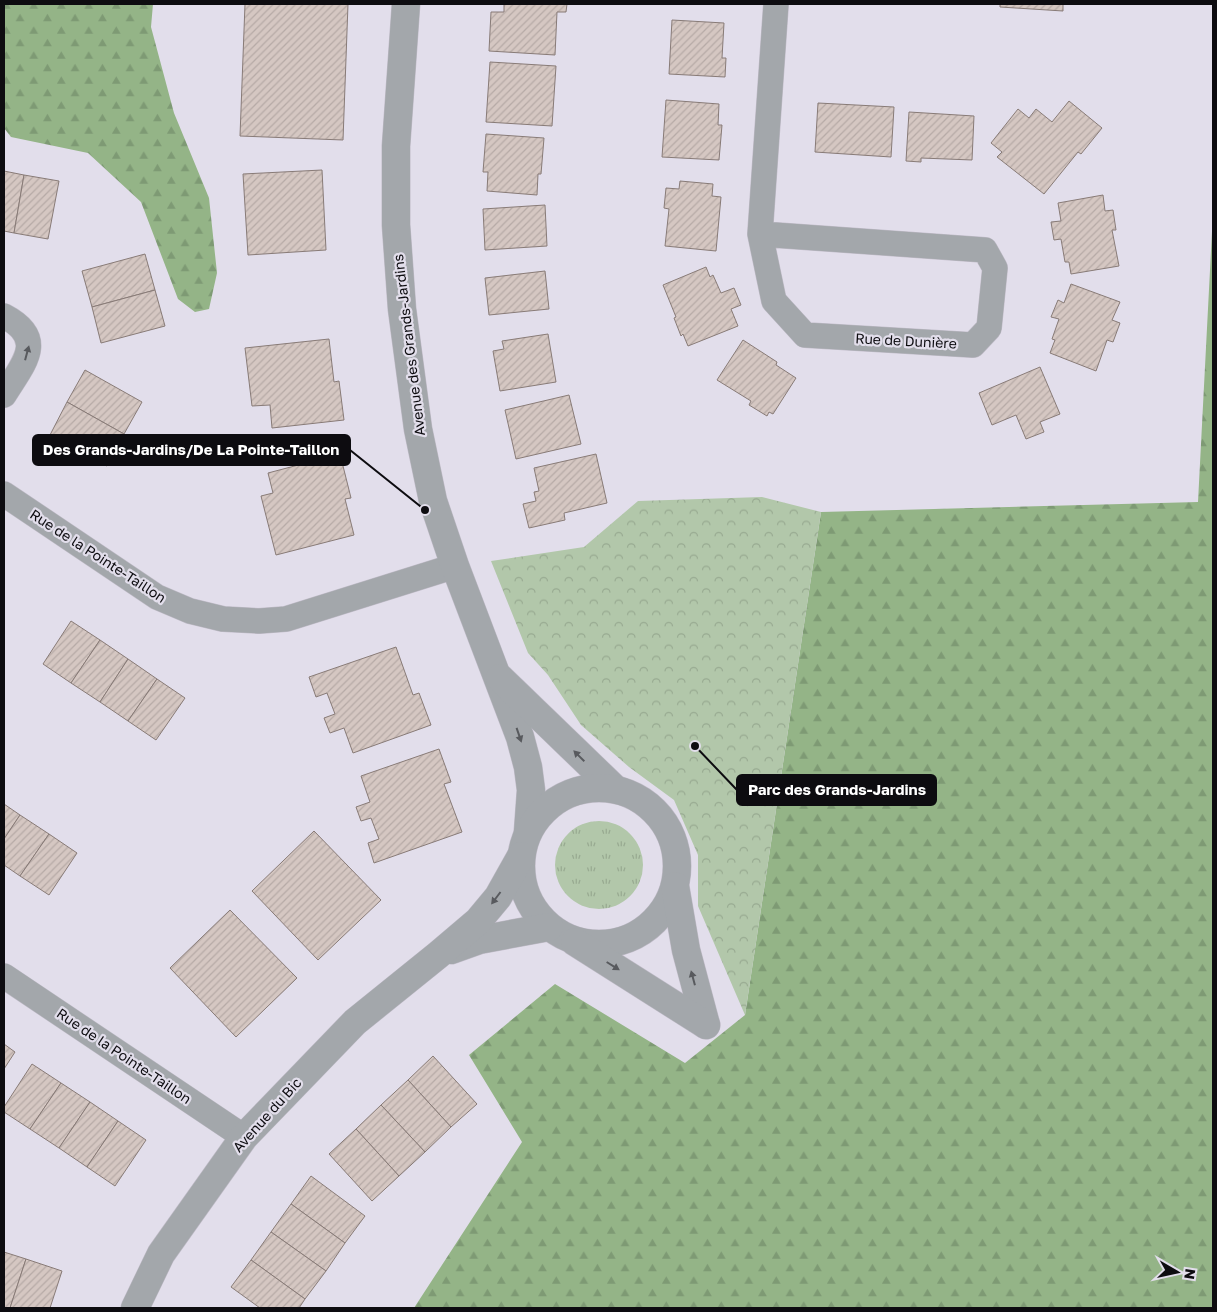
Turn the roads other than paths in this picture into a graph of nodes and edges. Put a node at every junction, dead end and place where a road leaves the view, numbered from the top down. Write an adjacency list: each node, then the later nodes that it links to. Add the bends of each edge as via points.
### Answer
1 (406, 4): 7 (street, Avenue des Grands-Jardins, via 396,146 396,225 402,309 418,429 433,501)
2 (776, 4): 3 (street, Rue de Dunière)
3 (760, 234): 3 (street, Rue de Dunière, via 985,250 995,268 989,328 974,345 805,335 774,302)
4 (4, 316): 5 (street, one-way to 4, via 30,346 26,332)
5 (4, 395)
6 (4, 494): 7 (street, Rue de la Pointe-Taillon, via 157,597 190,612 223,619 286,619)
7 (455, 566): 8 (street, Avenue des Grands-Jardins)
8 (495, 674): 9 (street, Avenue des Grands-Jardins, one-way to 8); 10 (street, Avenue des Grands-Jardins, one-way to 10, via 520,737 528,768 531,790)
9 (614, 789): 10 (street, via 589,788 564,796 544,810); 11 (street, via 638,798 658,814 671,836 677,861)
10 (525, 844): 12 (street, via 522,883 532,907); 13 (street, Avenue du Bic, one-way to 13, via 498,897 478,921)
11 (675, 886): 12 (street, via 664,910 646,929 623,941 597,945); 12 (street, one-way to 11, via 706,1025 686,950)
12 (560, 934): 13 (street, Avenue du Bic, via 479,940)
13 (438, 955): 15 (street, Avenue du Bic, via 355,1022)
14 (4, 976): 15 (street, Rue de la Pointe-Taillon)
15 (244, 1137): 16 (street, Avenue du Bic, via 161,1254)
16 (135, 1308)

